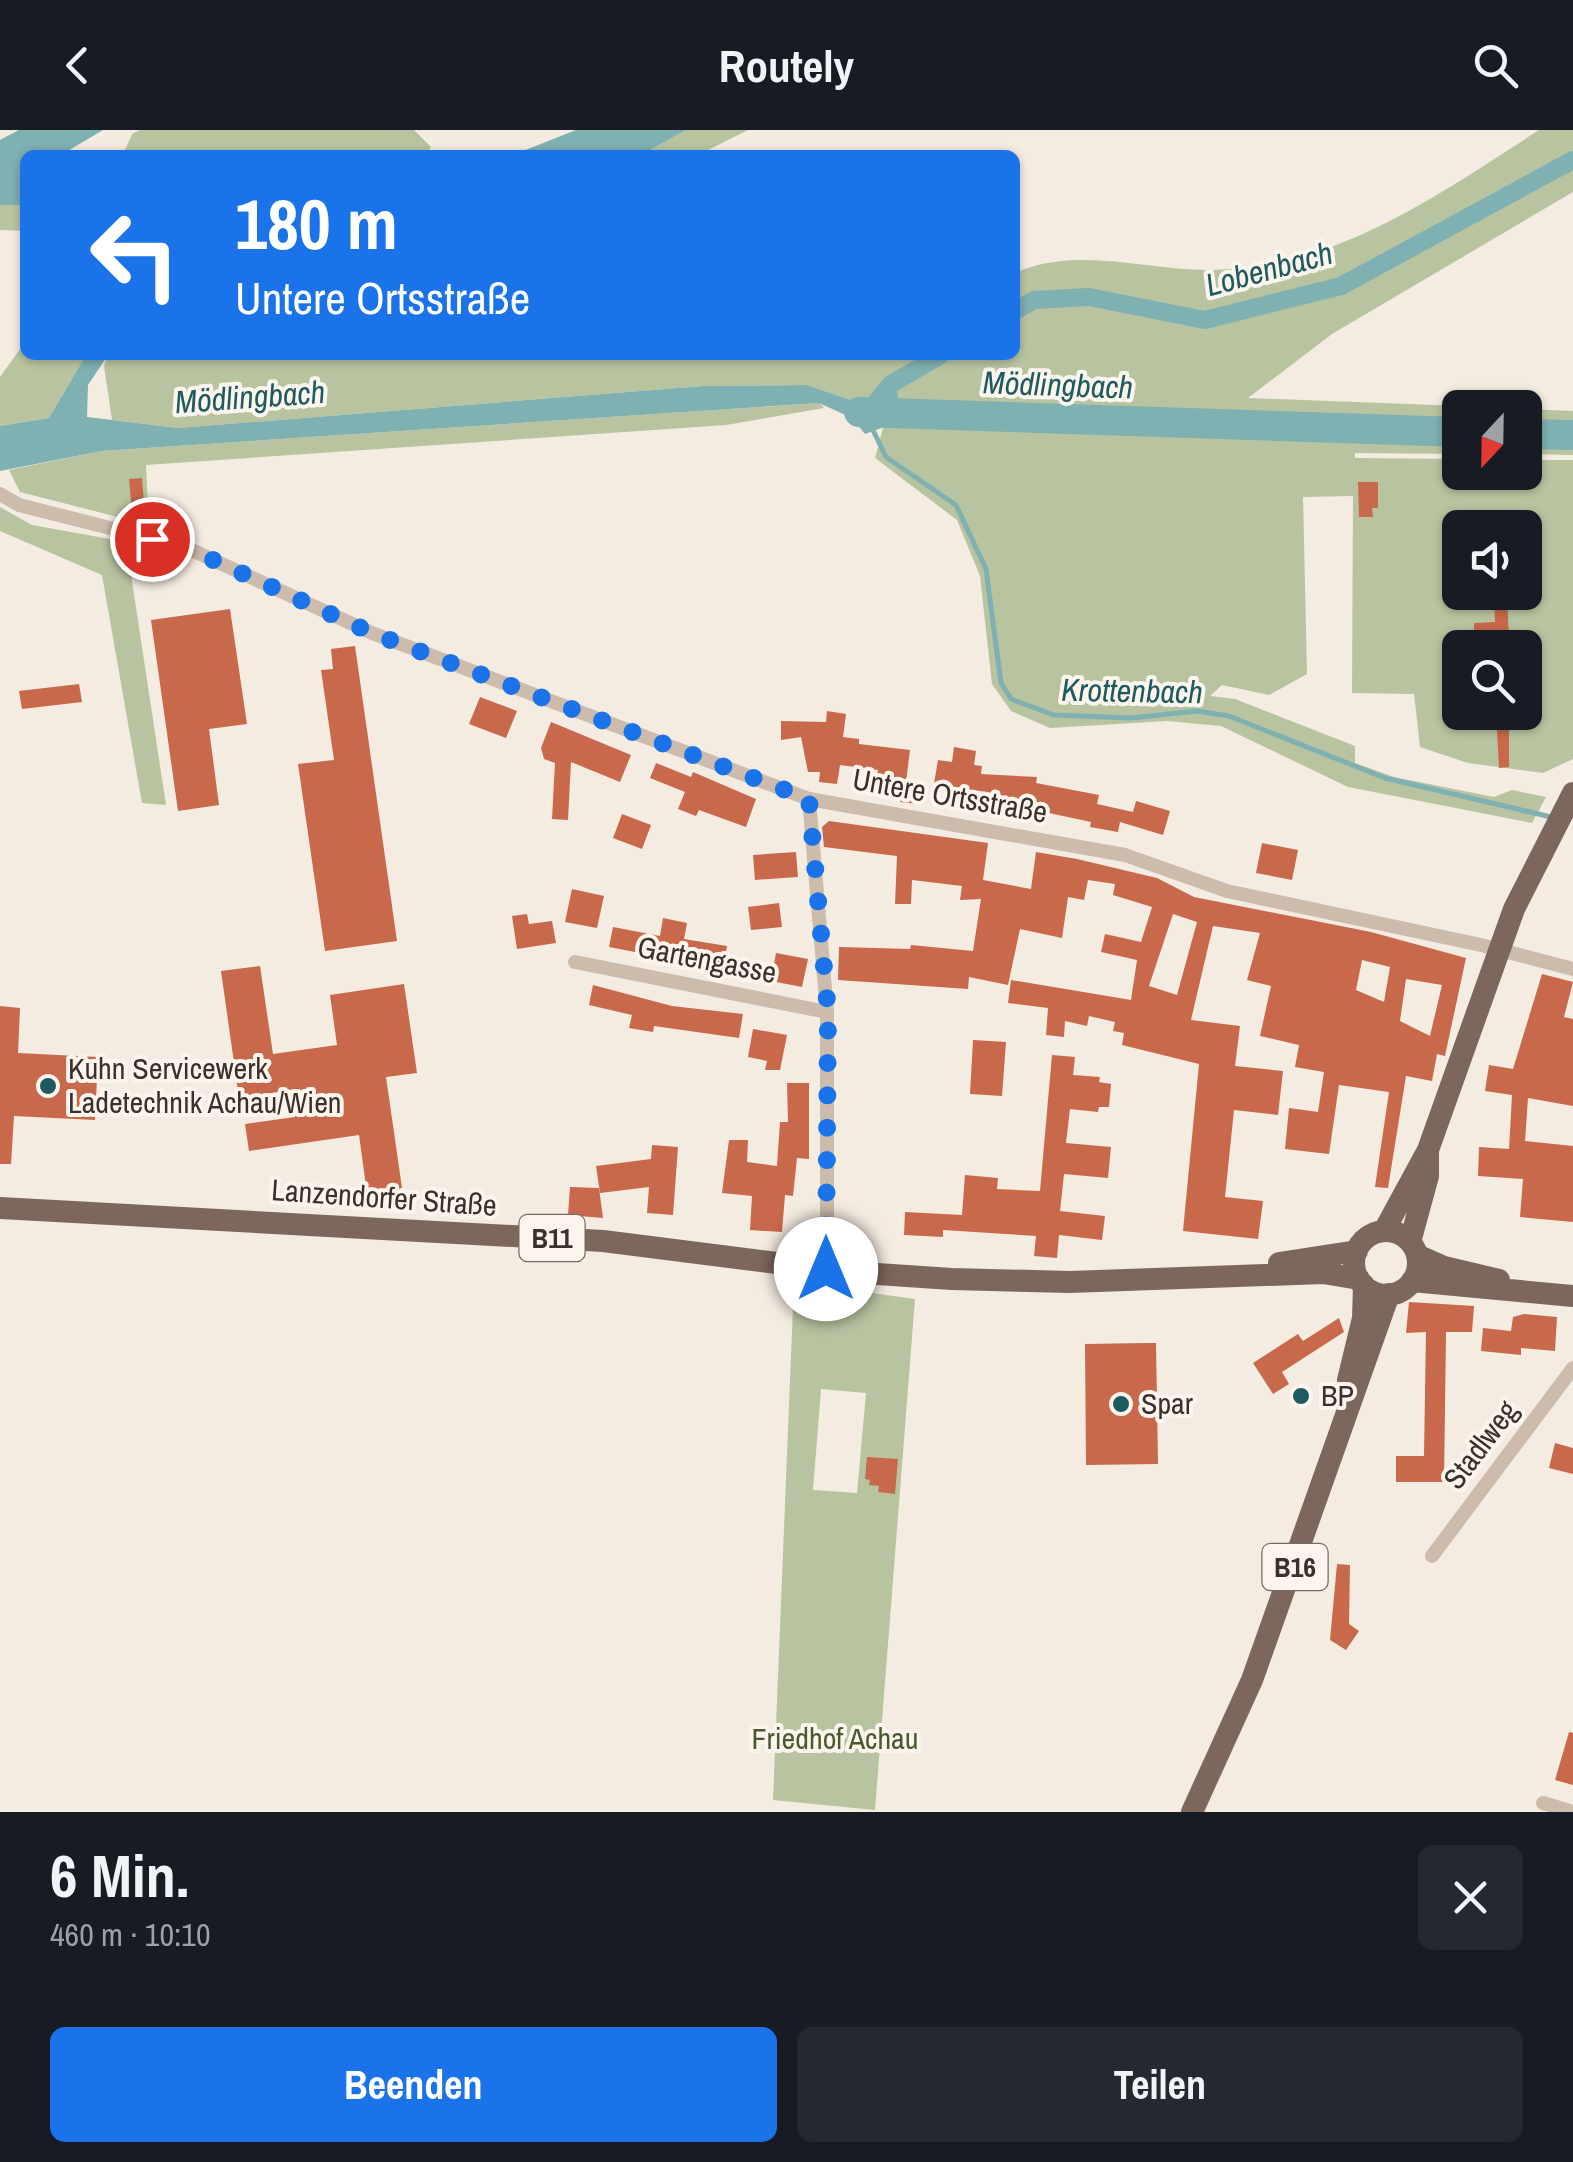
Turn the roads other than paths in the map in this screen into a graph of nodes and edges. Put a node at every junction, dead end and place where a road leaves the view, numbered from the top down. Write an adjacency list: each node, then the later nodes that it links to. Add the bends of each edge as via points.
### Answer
1 (0, 494): 3 (street, Untere Ortsstraße, via 18,505 185,547 372,633)
2 (1570, 798): 4 (main road)
3 (809, 799): 4 (street, Untere Ortsstraße, via 1125,855 1227,892); 7 (street)
4 (1497, 949): 6 (street, Untere Ortsstraße); 8 (main road)
5 (576, 962): 7 (street, Gartengasse)
6 (1573, 969)
7 (828, 1012): 13 (street)
8 (1428, 1150): 10 (main road); 11 (main road)
9 (0, 1208): 13 (main road, Lanzendorfer Straße / B11, via 602,1241)
10 (1384, 1232): 11 (main road, via 1398,1234); 12 (main road, B11)
11 (1413, 1248): 15 (main road); 17 (main road)
12 (1356, 1251): 14 (main road, B11); 16 (main road)
13 (826, 1269): 14 (main road, Lanzendorfer Straße / B11, via 1070,1282)
14 (1243, 1274): 16 (main road, B11, via 1324,1273)
15 (1412, 1281): 17 (main road); 18 (main road)
16 (1362, 1282): 18 (main road, B11); 21 (main road, B16, via 1363,1318)
17 (1520, 1288): 19 (main road)
18 (1389, 1294): 21 (main road, B16)
19 (1573, 1296)
20 (1573, 1368): 22 (street, Stadlweg)
21 (1344, 1415): 24 (main road, B16, via 1297,1560)
22 (1432, 1556)
23 (1543, 1803): 25 (street)
24 (1192, 1812)
25 (1573, 1812)

